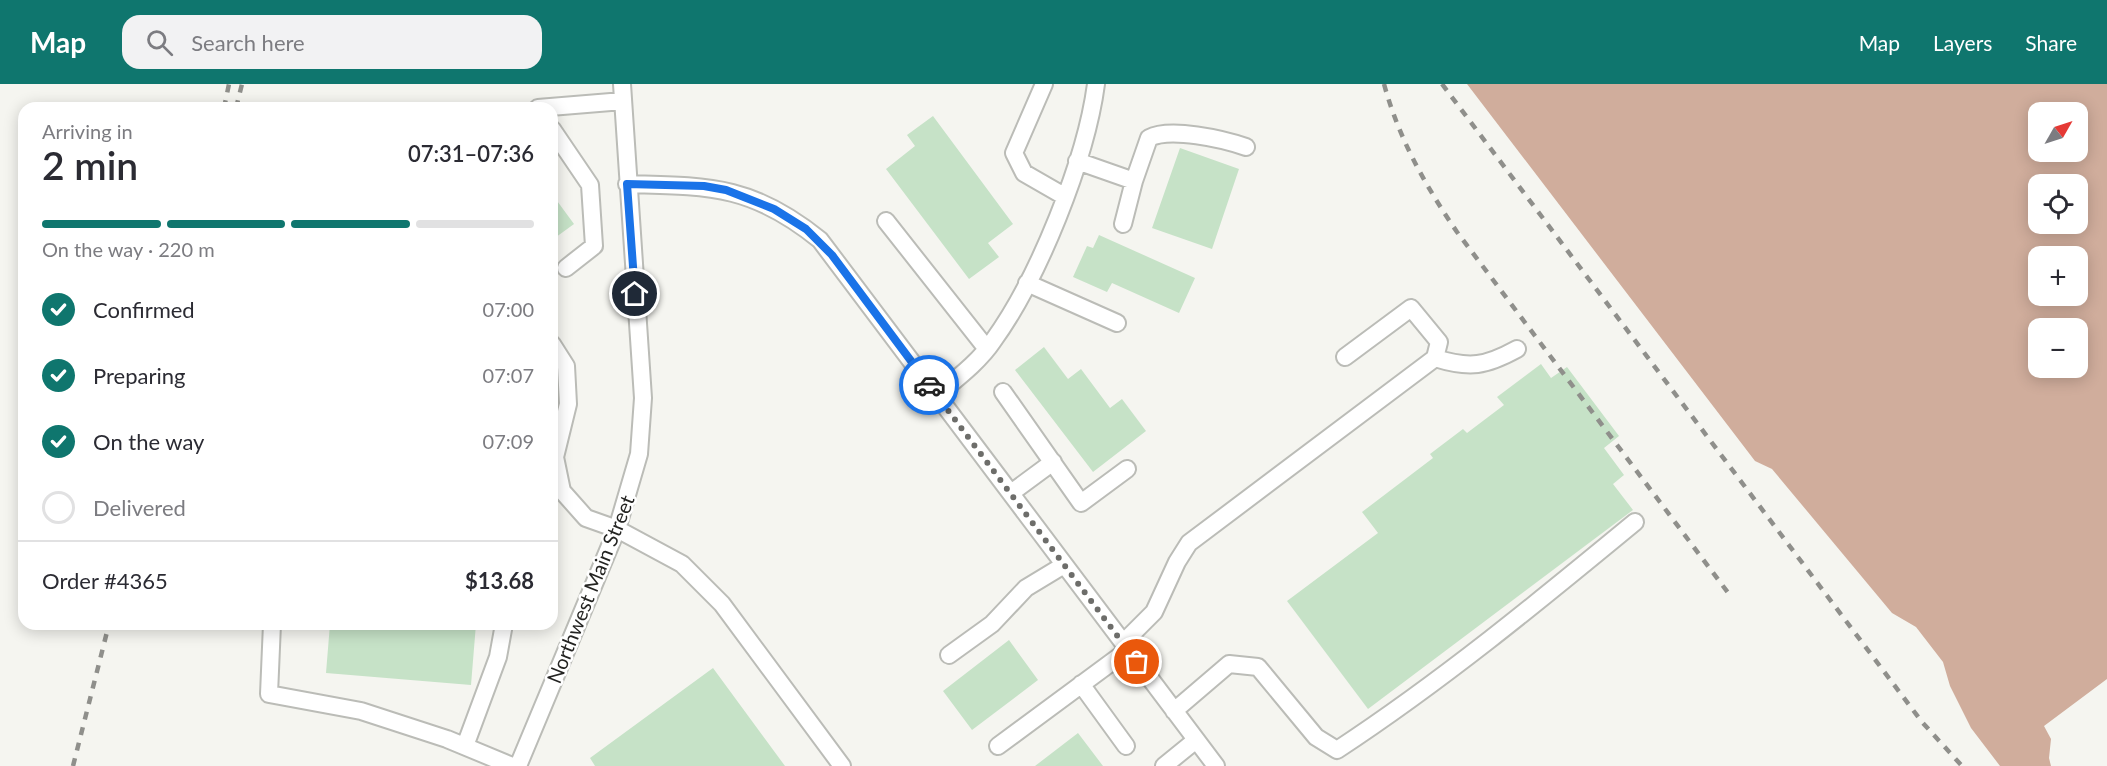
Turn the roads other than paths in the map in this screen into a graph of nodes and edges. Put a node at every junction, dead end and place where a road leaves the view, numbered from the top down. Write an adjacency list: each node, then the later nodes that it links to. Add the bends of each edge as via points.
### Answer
1 (1044, 84): 10 (street, via 1014,153 1024,173)
2 (1096, 84): 7 (street)
3 (622, 92): 4 (street); 9 (street, Northwest Main Street)
4 (558, 104)
5 (558, 138): 13 (street, via 590,185 594,246)
6 (1246, 147): 8 (street, via 1227,140 1155,135 1149,138)
7 (1077, 161): 8 (street); 10 (street)
8 (1134, 181): 12 (street)
9 (627, 184): 22 (street, via 726,190 774,209 806,229 832,255); 29 (street, Northwest Main Street, via 643,398 639,454)
10 (1064, 196): 14 (street)
11 (886, 221): 16 (street)
12 (1124, 224)
13 (566, 268)
14 (1028, 283): 15 (street); 16 (street)
15 (1117, 322)
16 (987, 349): 22 (street)
17 (1517, 349): 20 (street, via 1482,365 1455,365)
18 (558, 354): 23 (street, via 566,366 568,404)
19 (1345, 357): 20 (street, via 1411,308 1439,342)
20 (1435, 358): 33 (street, via 1189,543 1154,612)
21 (1003, 392): 24 (street)
22 (937, 395): 27 (street)
23 (558, 445)
24 (1053, 462): 25 (street, via 1082,503); 27 (street)
25 (1127, 469)
26 (558, 474): 29 (street, via 561,491 586,518)
27 (1011, 493): 30 (street)
28 (1635, 522): 36 (street, via 1503,631 1399,709 1336,750 1316,737 1258,668 1229,664)
29 (617, 529): 42 (street, Northwest Main Street); 43 (street, via 682,564 722,604)
30 (1064, 565): 33 (street); 34 (street, via 1026,588 992,624)
31 (272, 630): 40 (street, via 269,694 361,711)
32 (503, 630): 40 (street, via 498,657)
33 (1125, 646): 35 (street); 36 (street)
34 (949, 655)
35 (1081, 684): 38 (street); 39 (street)
36 (1174, 711): 37 (street)
37 (1196, 740): 44 (street); 45 (street)
38 (998, 746)
39 (1126, 746)
40 (465, 747): 41 (street)
41 (512, 766)
42 (518, 766)
43 (842, 766)
44 (1164, 766)
45 (1216, 766)

